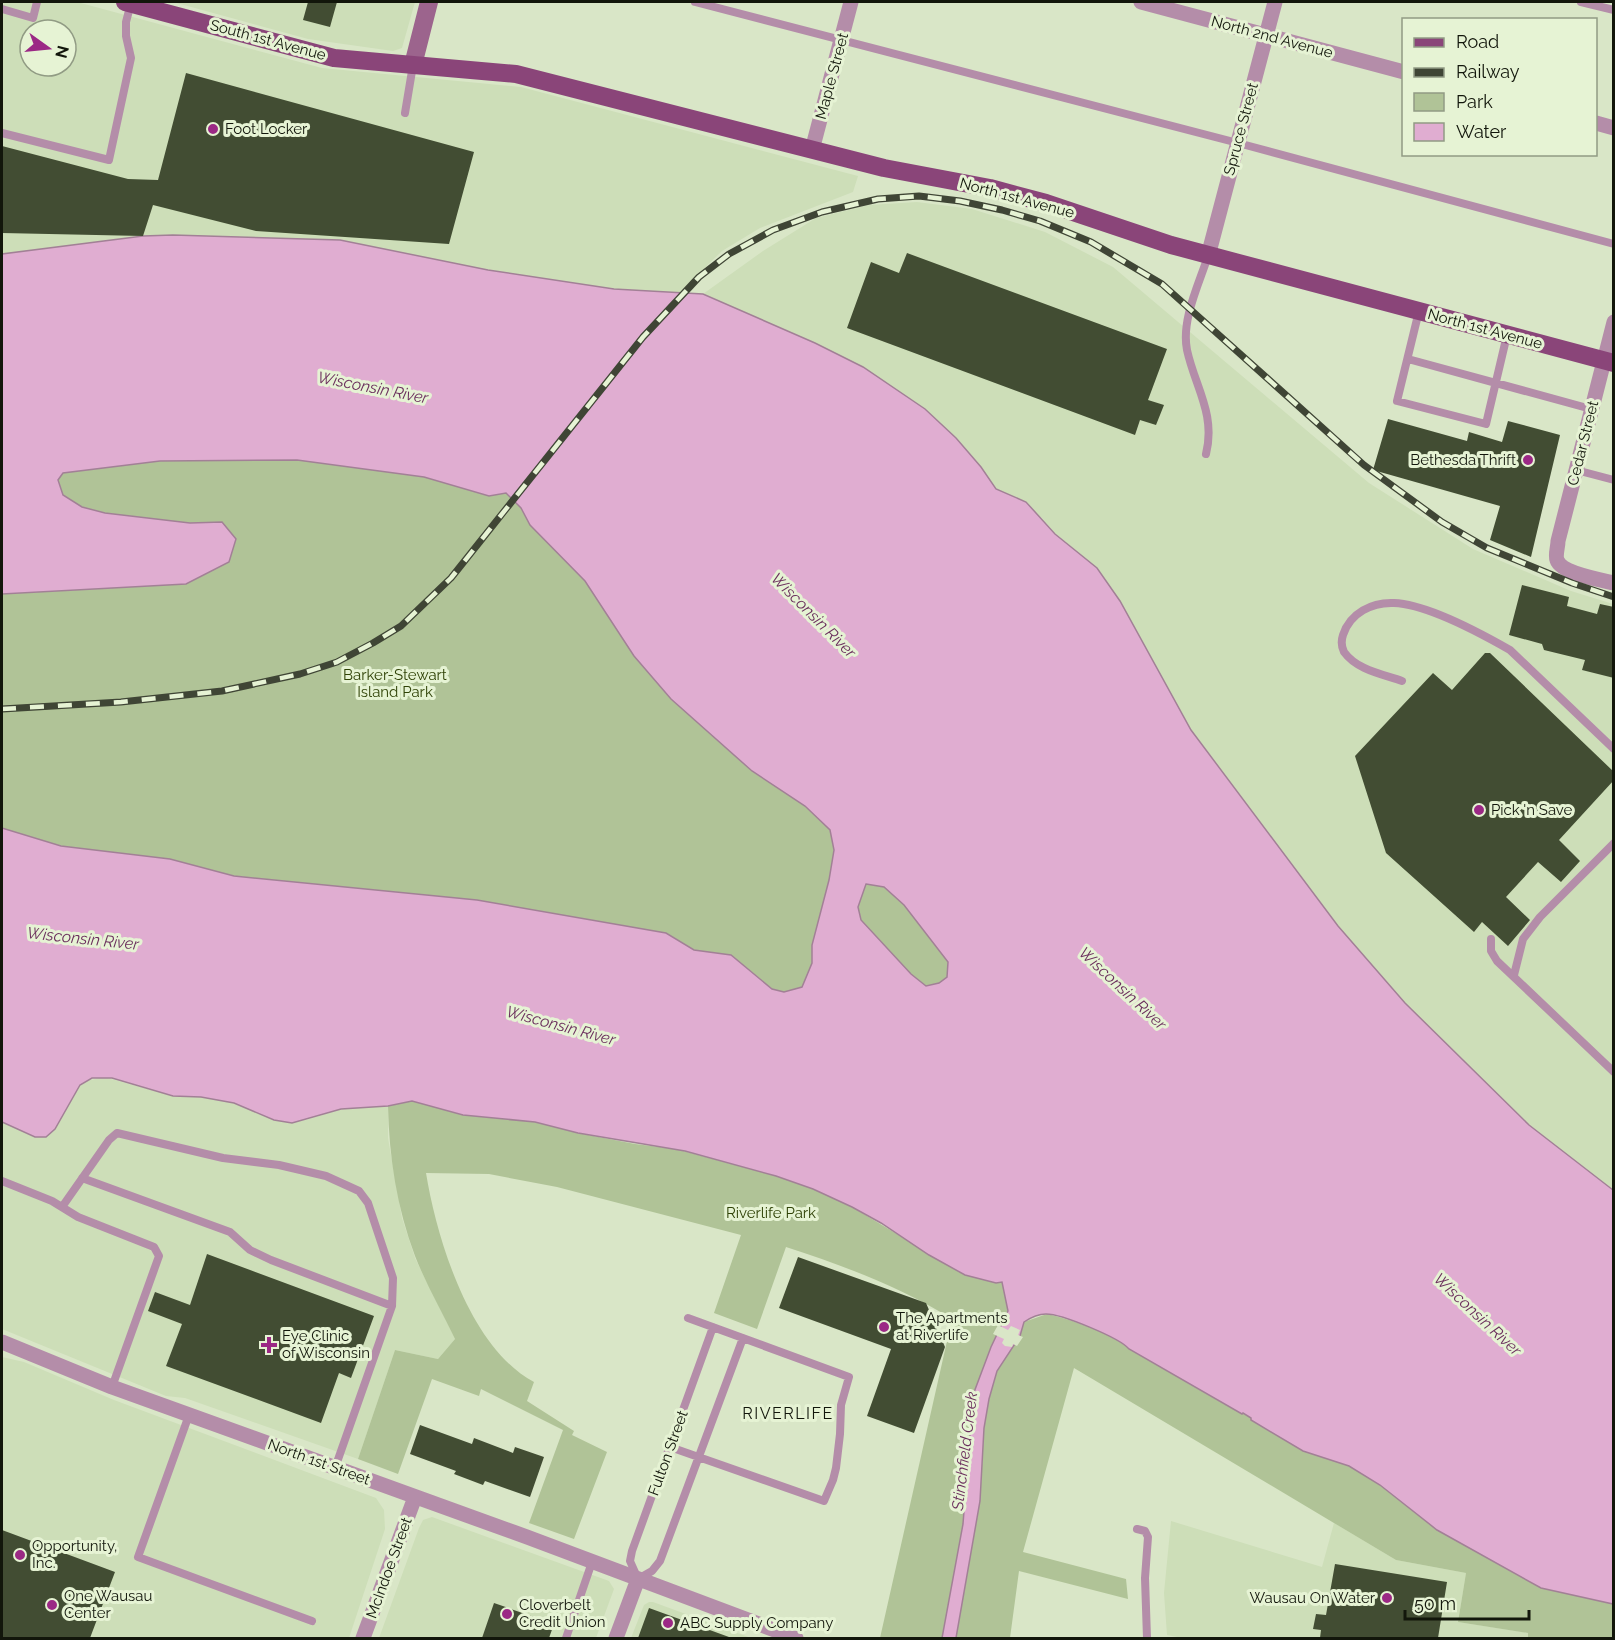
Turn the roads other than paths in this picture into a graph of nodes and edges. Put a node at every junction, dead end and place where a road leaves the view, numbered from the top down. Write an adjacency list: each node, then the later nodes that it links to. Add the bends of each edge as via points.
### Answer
1 (37, 2): 9 (lane, via 33,18)
2 (129, 2): 13 (main road, South 1st Avenue, via 334,58); 18 (lane, via 126,29 131,58 109,159)
3 (429, 2): 13 (street)
4 (695, 2): 12 (lane)
5 (851, 2): 12 (street, Maple Street)
6 (1141, 2): 11 (street, North 2nd Avenue)
7 (1275, 2): 11 (street, Spruce Street)
8 (1581, 2): 10 (lane)
9 (2, 9)
10 (1614, 10)
11 (1266, 36): 14 (street, North 2nd Avenue); 19 (street, Spruce Street)
12 (841, 40): 19 (lane); 20 (street, Maple Street)
13 (413, 65): 15 (lane); 20 (main road, North 1st Avenue, via 516,74)
14 (1402, 71)
15 (405, 113)
16 (1597, 123): 17 (street)
17 (1614, 128)
18 (2, 133)
19 (1238, 143): 21 (lane); 22 (street, Spruce Street)
20 (812, 150): 22 (main road, North 1st Avenue, via 1028,198)
21 (1614, 244)
22 (1208, 256): 23 (main road, North 1st Avenue); 30 (lane, via 1186,329 1187,350 1206,410 1210,438)
23 (1419, 311): 25 (main road, North 1st Avenue); 26 (lane)
24 (1614, 322): 27 (street, Cedar Street)
25 (1507, 335): 27 (main road, North 1st Avenue); 28 (lane)
26 (1408, 359): 28 (lane); 28 (lane, via 1397,401 1486,424)
27 (1609, 362): 29 (street, Cedar Street)
28 (1496, 382): 29 (lane)
29 (1591, 409): 31 (street, Cedar Street)
30 (1206, 454)
31 (1576, 470): 32 (lane); 33 (street, Cedar Street, via 1556,558 1567,570)
32 (1614, 480)
33 (1614, 583)
34 (1402, 681): 35 (lane, via 1357,664 1343,650 1341,642 1352,617 1382,604 1407,604 1496,642 1510,650)
35 (1614, 749)
36 (1614, 843): 38 (lane, via 1523,939)
37 (1491, 939): 38 (lane, via 1492,954)
38 (1514, 975): 39 (lane)
39 (1614, 1072)
40 (82, 1178): 42 (lane); 43 (lane, via 230,1232 250,1250 271,1260); 43 (lane, via 117,1133 223,1158 287,1166 326,1176 359,1191 368,1203 393,1278)
41 (2, 1181): 42 (lane)
42 (62, 1207): 48 (lane, via 154,1247 159,1256)
43 (392, 1306): 52 (lane)
44 (688, 1318): 45 (lane)
45 (713, 1327): 46 (lane); 50 (lane, Fulton Street)
46 (743, 1338): 51 (lane, Fulton Street); 51 (lane, via 849,1377 841,1405 833,1480 824,1501)
47 (2, 1342): 48 (street, North 1st Street)
48 (112, 1387): 49 (street, North 1st Street)
49 (189, 1415): 52 (street, North 1st Street); 57 (lane, via 138,1557)
50 (670, 1447): 51 (lane); 56 (lane, Fulton Street, via 631,1556)
51 (699, 1457): 56 (lane, Fulton Street, via 660,1561)
52 (335, 1468): 53 (street, North 1st Street)
53 (415, 1497): 55 (street, North 1st Street); 58 (street, McIndoe Street)
54 (1137, 1528): 62 (lane, via 1148,1537)
55 (592, 1562): 56 (street, North 1st Street); 59 (lane)
56 (638, 1579): 60 (street, Fulton Street); 61 (street, North 1st Street)
57 (312, 1621)
58 (363, 1638)
59 (566, 1638)
60 (616, 1638)
61 (796, 1638)
62 (1147, 1638)

